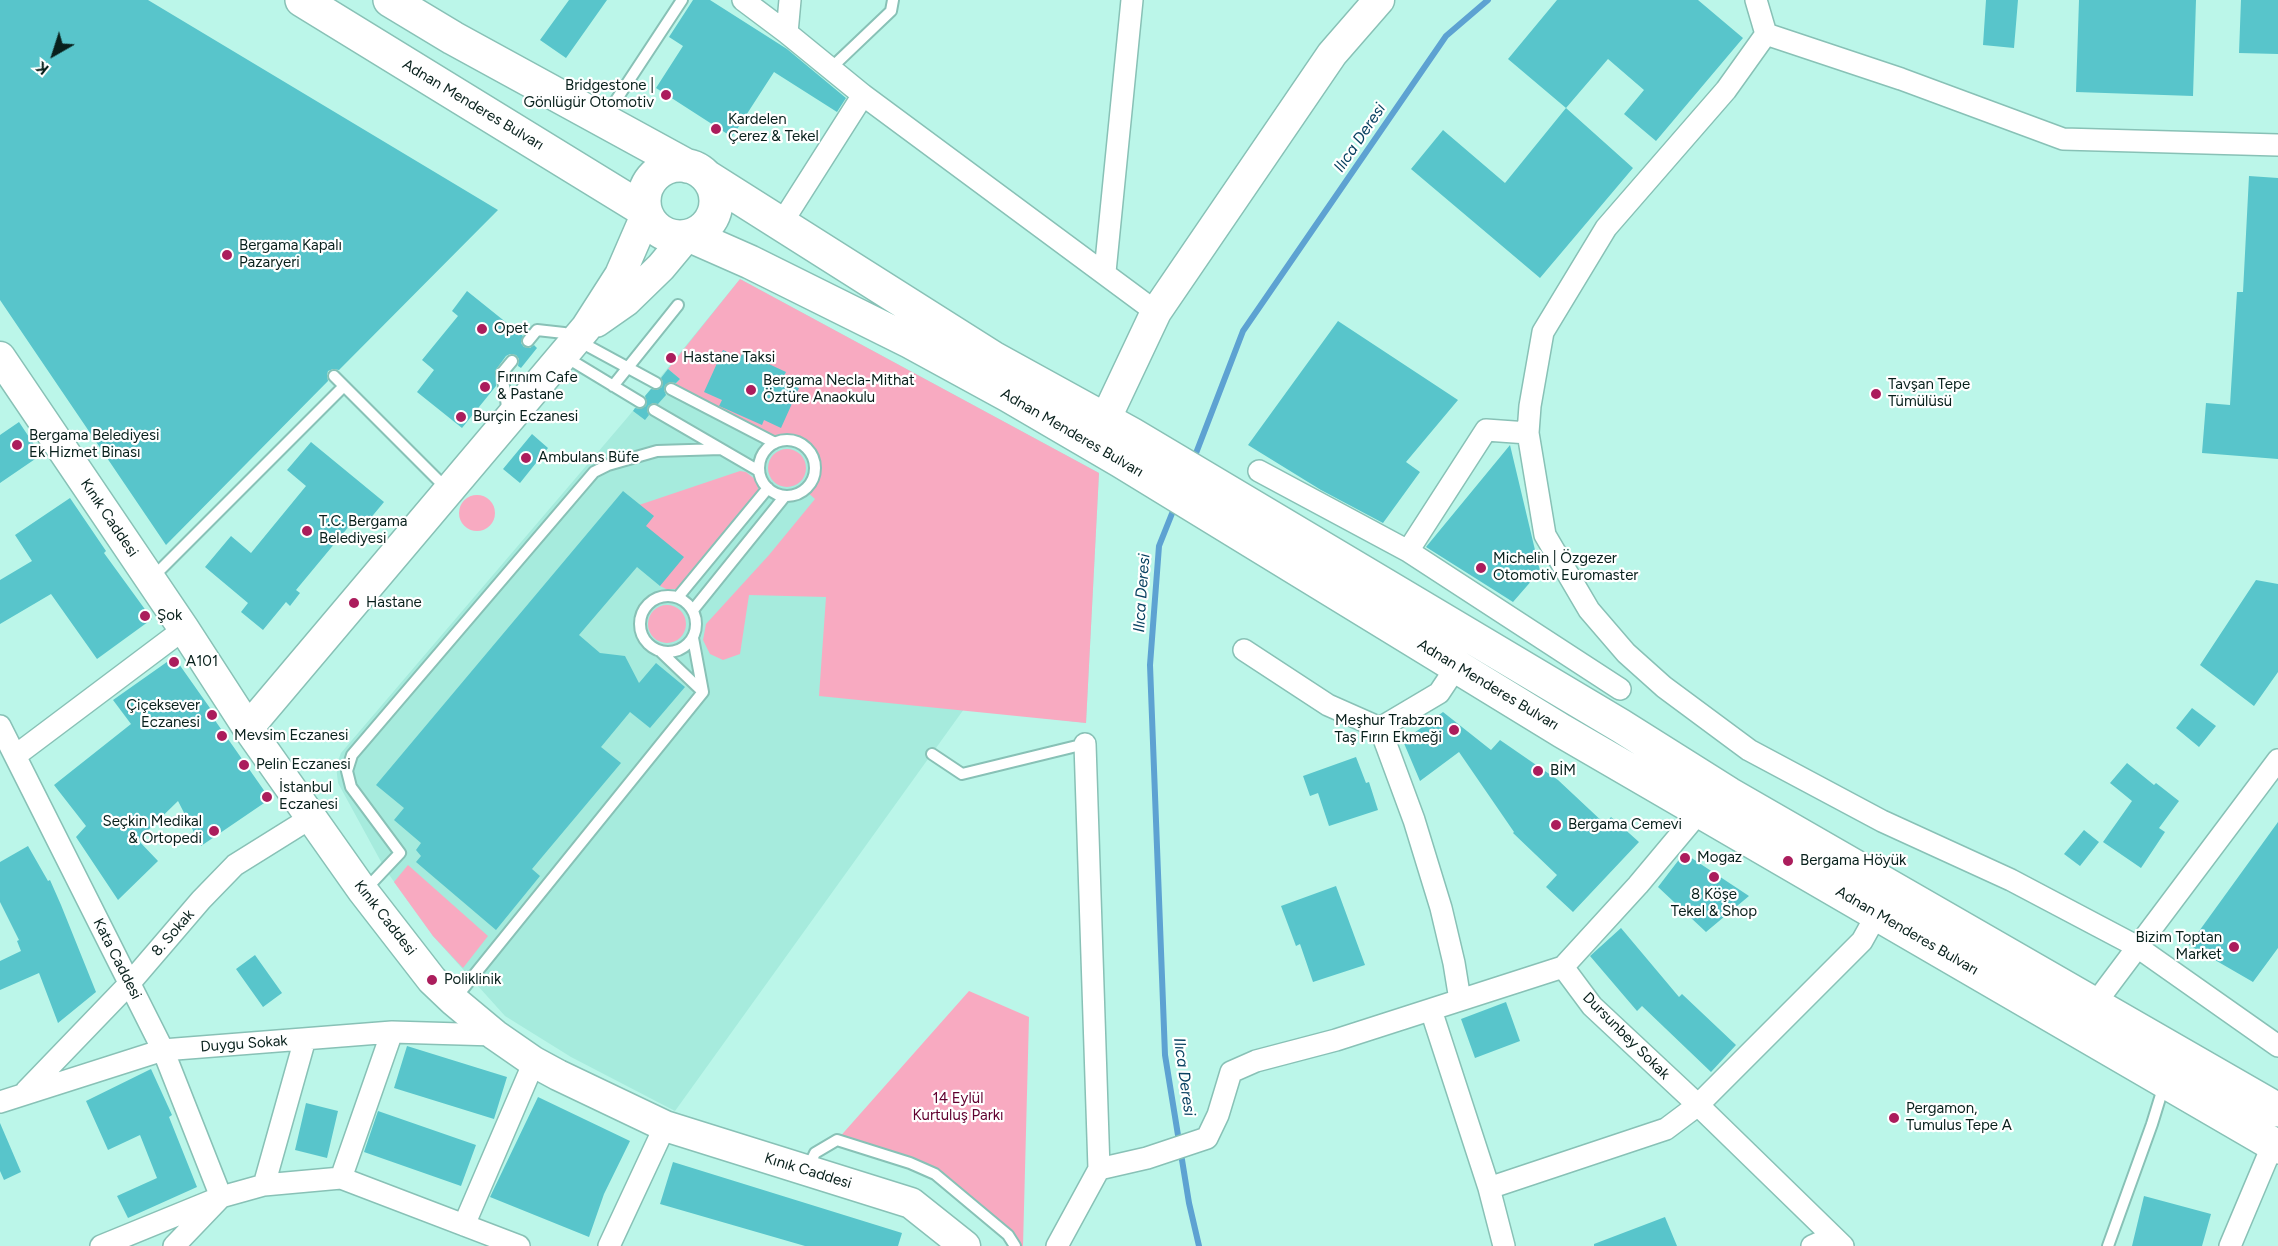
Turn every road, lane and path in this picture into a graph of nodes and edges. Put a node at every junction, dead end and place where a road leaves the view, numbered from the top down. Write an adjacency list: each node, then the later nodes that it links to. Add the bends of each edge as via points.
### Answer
1 (302, 0): 17 (main road, Adnan Menderes Bulvarı)
2 (390, 0): 14 (main road, Adnan Menderes Bulvarı)
3 (682, 0): 14 (lane)
4 (743, 0): 10 (street)
5 (790, 0): 10 (street)
6 (893, 0): 12 (lane, via 891,10)
7 (1132, 0): 20 (street)
8 (1380, 0): 22 (main road, via 1332,54)
9 (1756, 0): 11 (street)
10 (787, 33): 12 (street)
11 (1766, 34): 15 (street, via 2063,139); 36 (street, via 1726,90 1606,228 1543,332)
12 (831, 68): 13 (street)
13 (864, 95): 18 (street); 20 (street)
14 (603, 120): 16 (main road, Adnan Menderes Bulvarı)
15 (2278, 145)
16 (697, 171): 17 (main road, via 675,165 654,176 643,197); 18 (main road, Adnan Menderes Bulvarı); 19 (main road, via 716,195 713,215 701,231)
17 (645, 212): 19 (main road, via 662,233 678,238); 24 (main road, via 620,275)
18 (781, 224): 37 (main road, Adnan Menderes Bulvarı)
19 (689, 236): 24 (main road, via 626,301); 37 (main road, Adnan Menderes Bulvarı)
20 (1105, 272): 22 (street)
21 (678, 305): 27 (lane)
22 (1156, 312): 37 (main road)
23 (528, 340): 24 (lane, via 537,330 564,333)
24 (575, 342): 27 (lane); 31 (lane); 35 (main road)
25 (512, 361): 35 (lane, via 502,373)
26 (3, 368): 47 (main road, Kınık Caddesi)
27 (627, 368): 29 (lane); 31 (lane)
28 (334, 376): 30 (lane)
29 (656, 383)
30 (344, 386): 43 (lane); 47 (lane)
31 (613, 386): 33 (lane)
32 (671, 389): 38 (lane)
33 (640, 402)
34 (654, 410): 39 (lane)
35 (509, 421): 43 (main road)
36 (1528, 433): 46 (street, via 1486,430); 54 (street, via 1545,535 1588,610)
37 (1119, 438): 45 (main road, Adnan Menderes Bulvarı)
38 (775, 443): 40 (lane, via 763,454); 44 (lane, via 801,444 815,466 805,490)
39 (721, 449): 40 (lane); 68 (lane, via 657,451 594,472 352,755 347,771 351,787 400,853)
40 (759, 471): 42 (lane)
41 (1259, 471): 46 (street)
42 (768, 488): 44 (lane); 48 (lane)
43 (449, 491): 61 (main road)
44 (785, 496): 49 (lane)
45 (1237, 514): 55 (main road, Adnan Menderes Bulvarı); 59 (main road, Adnan Menderes Bulvarı)
46 (1408, 551): 56 (street)
47 (151, 579): 50 (main road, Kınık Caddesi)
48 (678, 597): 49 (lane); 53 (lane, via 659,597 640,615 641,633)
49 (693, 610): 51 (lane)
50 (184, 629): 61 (main road, Kınık Caddesi); 64 (street)
51 (693, 638): 53 (lane, via 678,650); 57 (lane)
52 (1244, 650): 60 (street, via 1328,705)
53 (660, 651): 57 (lane)
54 (1626, 653): 56 (street); 70 (street, via 1664,687 1749,750 1882,821 2011,880)
55 (1457, 666): 60 (street, via 1439,693); 66 (main road, Adnan Menderes Bulvarı)
56 (1620, 689): 59 (street)
57 (703, 692): 73 (lane)
58 (0, 726): 64 (street, Kata Caddesi)
59 (1621, 726): 75 (main road, Adnan Menderes Bulvarı, via 1729,794)
60 (1380, 728): 74 (street, via 1441,908)
61 (248, 729): 67 (main road, Kınık Caddesi)
62 (1085, 744): 63 (lane, via 962,774); 90 (street)
63 (932, 754)
64 (15, 756): 72 (street, Kata Caddesi)
65 (2278, 760): 70 (street)
66 (1700, 811): 69 (main road, Adnan Menderes Bulvarı); 71 (street)
67 (312, 818): 68 (main road, Kınık Caddesi); 72 (street, 8. Sokak, via 236,865)
68 (363, 891): 73 (main road, Kınık Caddesi, via 432,980)
69 (1877, 914): 83 (main road, Adnan Menderes Bulvarı); 86 (street, via 1862,941)
70 (2136, 946): 75 (street); 80 (street)
71 (1563, 967): 74 (street); 86 (street, Dursunbey Sokak, via 1592,1006)
72 (129, 984): 81 (street, Kata Caddesi); 84 (street, 8. Sokak)
73 (453, 1000): 78 (main road, Kınık Caddesi)
74 (1460, 1000): 76 (street)
75 (2094, 1005): 87 (main road, Adnan Menderes Bulvarı)
76 (1431, 1010): 90 (street, via 1256,1061 1231,1072 1207,1138); 94 (street)
77 (392, 1032): 78 (street, Duygu Sokak); 79 (street, Duygu Sokak); 92 (street)
78 (495, 1035): 82 (main road, Kınık Caddesi)
79 (305, 1039): 81 (street, Duygu Sokak); 93 (street)
80 (2278, 1046)
81 (163, 1050): 84 (street, Duygu Sokak); 95 (street, Kata Caddesi)
82 (534, 1062): 88 (main road, Kınık Caddesi); 96 (street)
83 (2165, 1082): 89 (main road, Adnan Menderes Bulvarı); 107 (lane)
84 (25, 1093): 85 (street, Duygu Sokak)
85 (0, 1102)
86 (1698, 1105): 94 (street, via 1666,1129); 97 (street, Dursunbey Sokak)
87 (2278, 1110)
88 (665, 1126): 91 (main road, Kınık Caddesi); 101 (street)
89 (2276, 1146): 108 (street)
90 (1099, 1169): 104 (street)
91 (806, 1172): 102 (main road, Kınık Caddesi, via 911,1203); 103 (lane, via 815,1153 837,1140 910,1163 935,1174 1008,1235)
92 (341, 1178): 93 (street); 96 (street)
93 (264, 1185): 95 (street)
94 (1489, 1188): 105 (street)
95 (220, 1197): 98 (street); 99 (street)
96 (464, 1225): 100 (street)
97 (1838, 1242): 106 (street)
98 (101, 1246)
99 (174, 1246)
100 (519, 1246)
101 (609, 1246)
102 (965, 1246)
103 (1015, 1246)
104 (1057, 1246)
105 (1504, 1246)
106 (1812, 1246)
107 (2108, 1246)
108 (2230, 1246)

